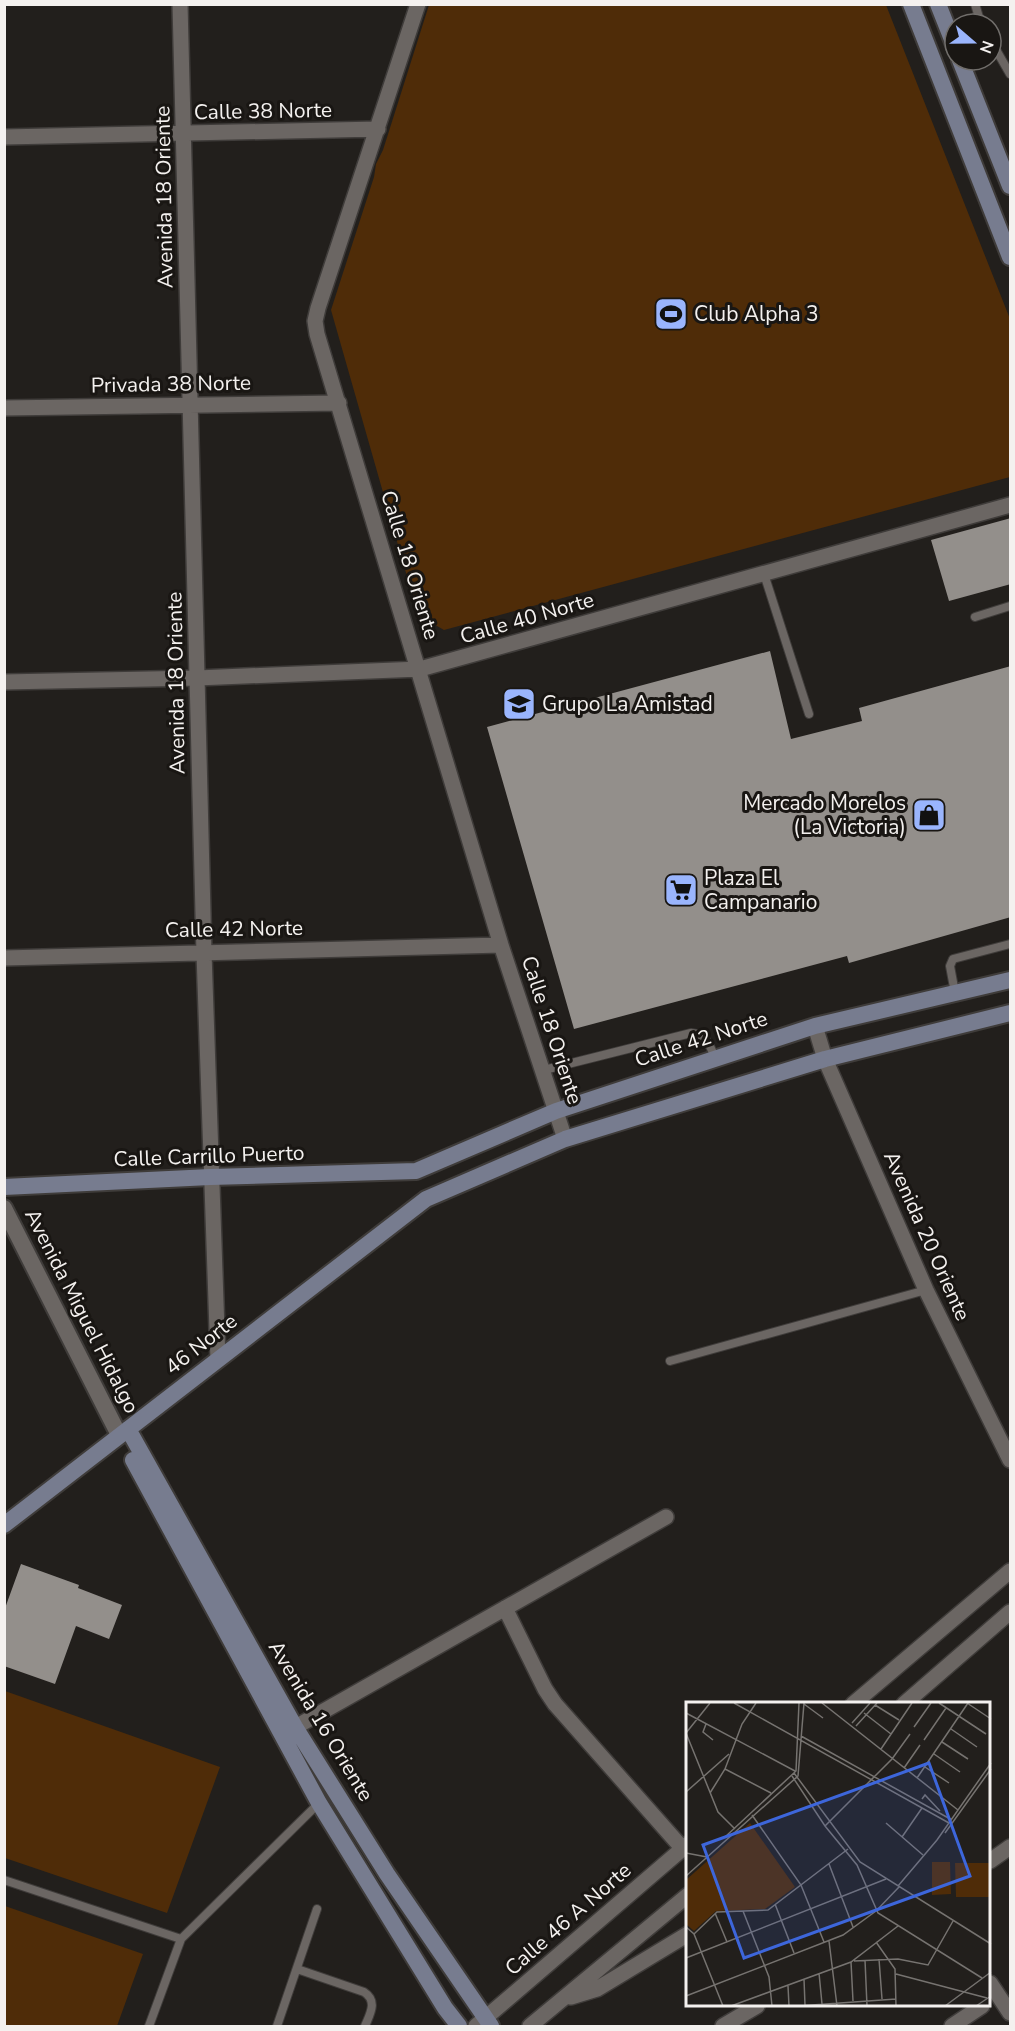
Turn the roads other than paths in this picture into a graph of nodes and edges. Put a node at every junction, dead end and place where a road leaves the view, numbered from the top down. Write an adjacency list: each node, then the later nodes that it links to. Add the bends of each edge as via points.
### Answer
1 (180, 4): 8 (street, Avenida 18 Oriente)
2 (418, 4): 7 (street, Calle 18 Oriente)
3 (911, 4): 11 (main road)
4 (1003, 61): 6 (lane)
5 (965, 72): 10 (main road)
6 (1011, 74)
7 (378, 129): 8 (street, Calle 38 Norte); 12 (street, Calle 18 Oriente, via 315,321)
8 (183, 134): 9 (street, Calle 38 Norte); 13 (street, Avenida 18 Oriente)
9 (4, 137)
10 (1011, 186)
11 (1011, 257)
12 (339, 403): 13 (street, Privada 38 Norte); 19 (street, Calle 18 Oriente)
13 (190, 405): 14 (street, Privada 38 Norte); 20 (street, Avenida 18 Oriente)
14 (4, 408)
15 (1011, 505): 16 (street, Calle 40 Norte)
16 (764, 574): 19 (street, Calle 40 Norte); 22 (lane)
17 (1011, 606): 18 (lane)
18 (975, 617)
19 (420, 669): 20 (street, Calle 40 Norte); 24 (street, Calle 18 Oriente)
20 (197, 678): 21 (street, Calle 40 Norte); 25 (street, Avenida 18 Oriente)
21 (4, 682)
22 (809, 714)
23 (1011, 944): 28 (lane, via 953,959 950,966)
24 (501, 945): 25 (street, Calle 42 Norte); 33 (street, Calle 18 Oriente)
25 (204, 953): 26 (street, Calle 42 Norte); 37 (street, Avenida 18 Oriente)
26 (4, 958)
27 (1011, 980): 28 (main road, Calle 42 Norte)
28 (956, 993): 30 (main road, Calle 42 Norte)
29 (1011, 1013): 32 (main road)
30 (815, 1026): 31 (main road, Calle 42 Norte); 32 (street, Avenida 20 Oriente)
31 (715, 1058): 33 (lane, via 705,1036 691,1033); 34 (main road, Calle 42 Norte)
32 (825, 1059): 35 (main road); 41 (street, Avenida 20 Oriente)
33 (544, 1070): 34 (street, Calle 18 Oriente)
34 (556, 1111): 35 (street, Calle 18 Oriente); 36 (main road, Calle 42 Norte)
35 (565, 1139): 39 (main road)
36 (416, 1171): 37 (main road, Calle Carrillo Puerto); 39 (main road)
37 (210, 1177): 38 (main road, Calle Carrillo Puerto); 42 (street, Avenida 18 Oriente)
38 (4, 1187)
39 (426, 1198): 42 (main road, 46 Norte)
40 (4, 1208): 44 (street, Avenida Miguel Hidalgo)
41 (927, 1290): 43 (lane); 45 (street, Avenida 20 Oriente)
42 (218, 1360): 44 (main road, 46 Norte)
43 (670, 1361)
44 (124, 1432): 47 (main road, 46 Norte); 53 (main road, Avenida 16 Oriente)
45 (1011, 1460)
46 (666, 1517): 49 (street)
47 (4, 1525)
48 (1011, 1570): 51 (street)
49 (505, 1608): 53 (street); 55 (street, via 555,1704)
50 (1011, 1612): 52 (street)
51 (855, 1702)
52 (906, 1702)
53 (289, 1731): 54 (main road, Avenida 16 Oriente); 69 (main road, Avenida 16 Oriente)
54 (319, 1803): 62 (lane); 73 (main road, Avenida 16 Oriente)
55 (685, 1847): 69 (street, Calle 46 A Norte)
56 (1011, 1847): 57 (street)
57 (991, 1860)
58 (4, 1880): 62 (lane)
59 (686, 1896): 65 (street)
60 (317, 1909): 63 (lane)
61 (686, 1935): 65 (street, via 597,1989)
62 (181, 1939): 70 (lane)
63 (297, 1969): 71 (lane); 72 (lane, via 370,1995 373,2001)
64 (992, 1992): 68 (street)
65 (565, 1999): 74 (street)
66 (755, 2007): 75 (street)
67 (980, 2007): 76 (street)
68 (1011, 2013)
69 (484, 2024)
70 (149, 2026)
71 (277, 2026)
72 (366, 2026)
73 (459, 2026)
74 (530, 2026)
75 (723, 2026)
76 (952, 2026)

